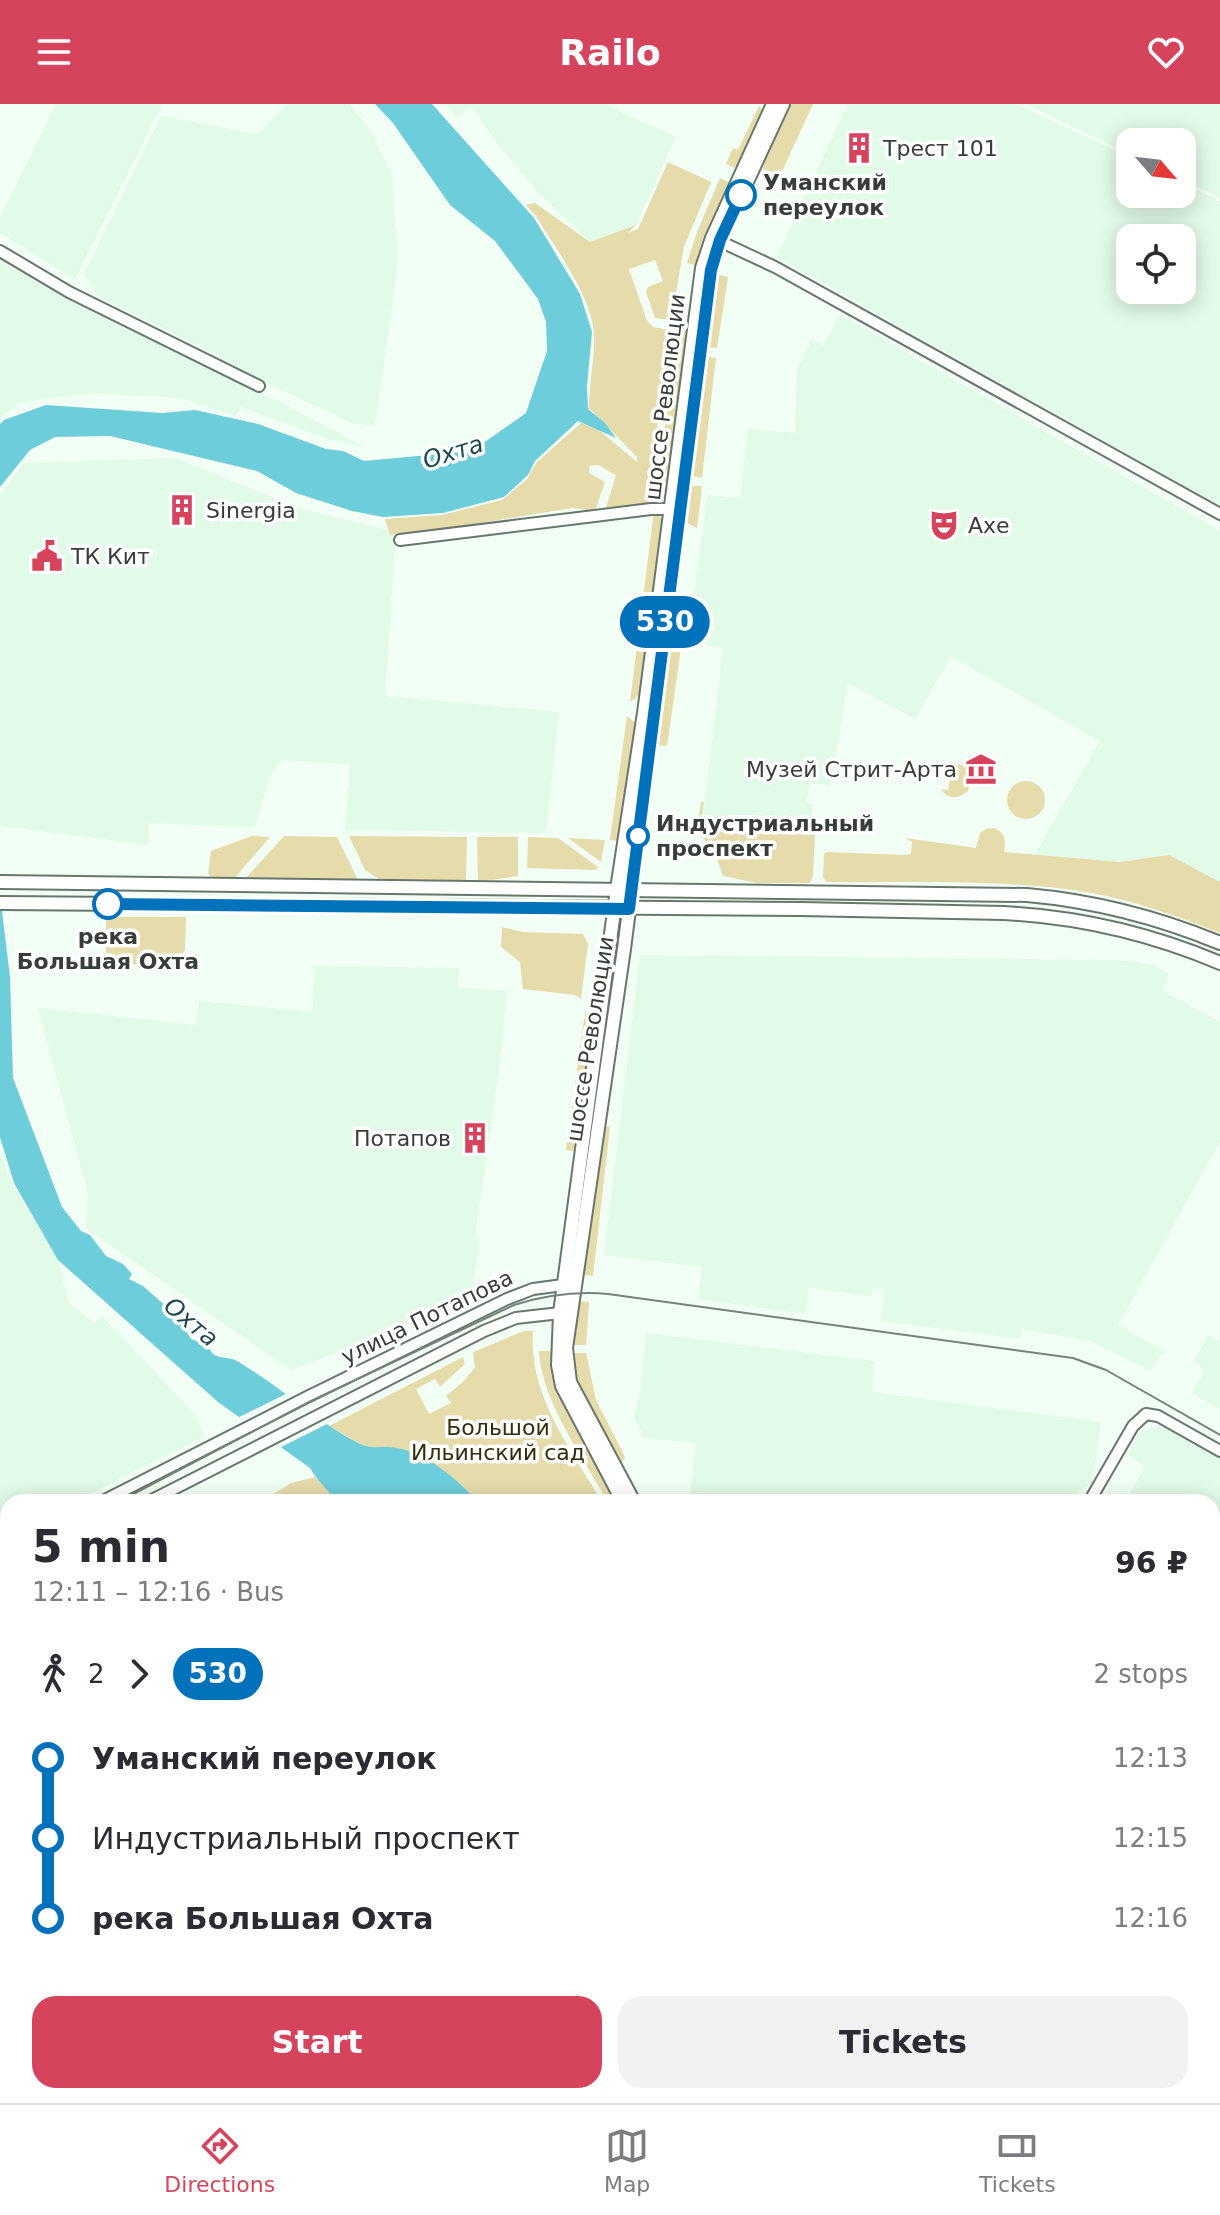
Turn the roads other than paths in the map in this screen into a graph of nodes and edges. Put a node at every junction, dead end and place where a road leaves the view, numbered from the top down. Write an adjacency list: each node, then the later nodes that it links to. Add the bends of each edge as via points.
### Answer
1 (773, 104): 3 (main road, шоссе Революции)
2 (783, 104): 3 (main road, шоссе Революции)
3 (716, 239): 6 (main road, шоссе Революции, via 699,291); 7 (street)
4 (0, 251): 5 (street, via 69,292)
5 (259, 386)
6 (675, 509): 8 (street); 11 (main road, шоссе Революции); 12 (main road, шоссе Революции)
7 (1220, 514)
8 (400, 540)
9 (0, 882): 10 (main road)
10 (22, 882): 11 (main road); 14 (main road)
11 (617, 889): 12 (main road); 15 (main road, шоссе Революции)
12 (631, 889): 16 (main road, шоссе Революции); 17 (main road, via 1054,897 1143,915)
13 (0, 903): 14 (main road)
14 (24, 903): 15 (main road)
15 (615, 909): 16 (main road); 19 (main road, шоссе Революции)
16 (629, 909): 18 (main road, via 1033,915 1112,928); 20 (main road, шоссе Революции)
17 (1220, 943)
18 (1220, 963)
19 (563, 1285): 20 (main road); 21 (main road, шоссе Революции); 23 (street, улица Потапова, via 525,1292)
20 (572, 1299): 21 (main road); 26 (main road, шоссе Революции, via 566,1348 570,1382)
21 (560, 1313): 24 (street, улица Потапова, via 516,1318 484,1331); 25 (main road, шоссе Революции, via 562,1386)
22 (1220, 1451): 27 (street, via 1153,1413 1141,1417)
23 (117, 1494)
24 (164, 1494)
25 (619, 1494)
26 (630, 1494)
27 (1094, 1494)

